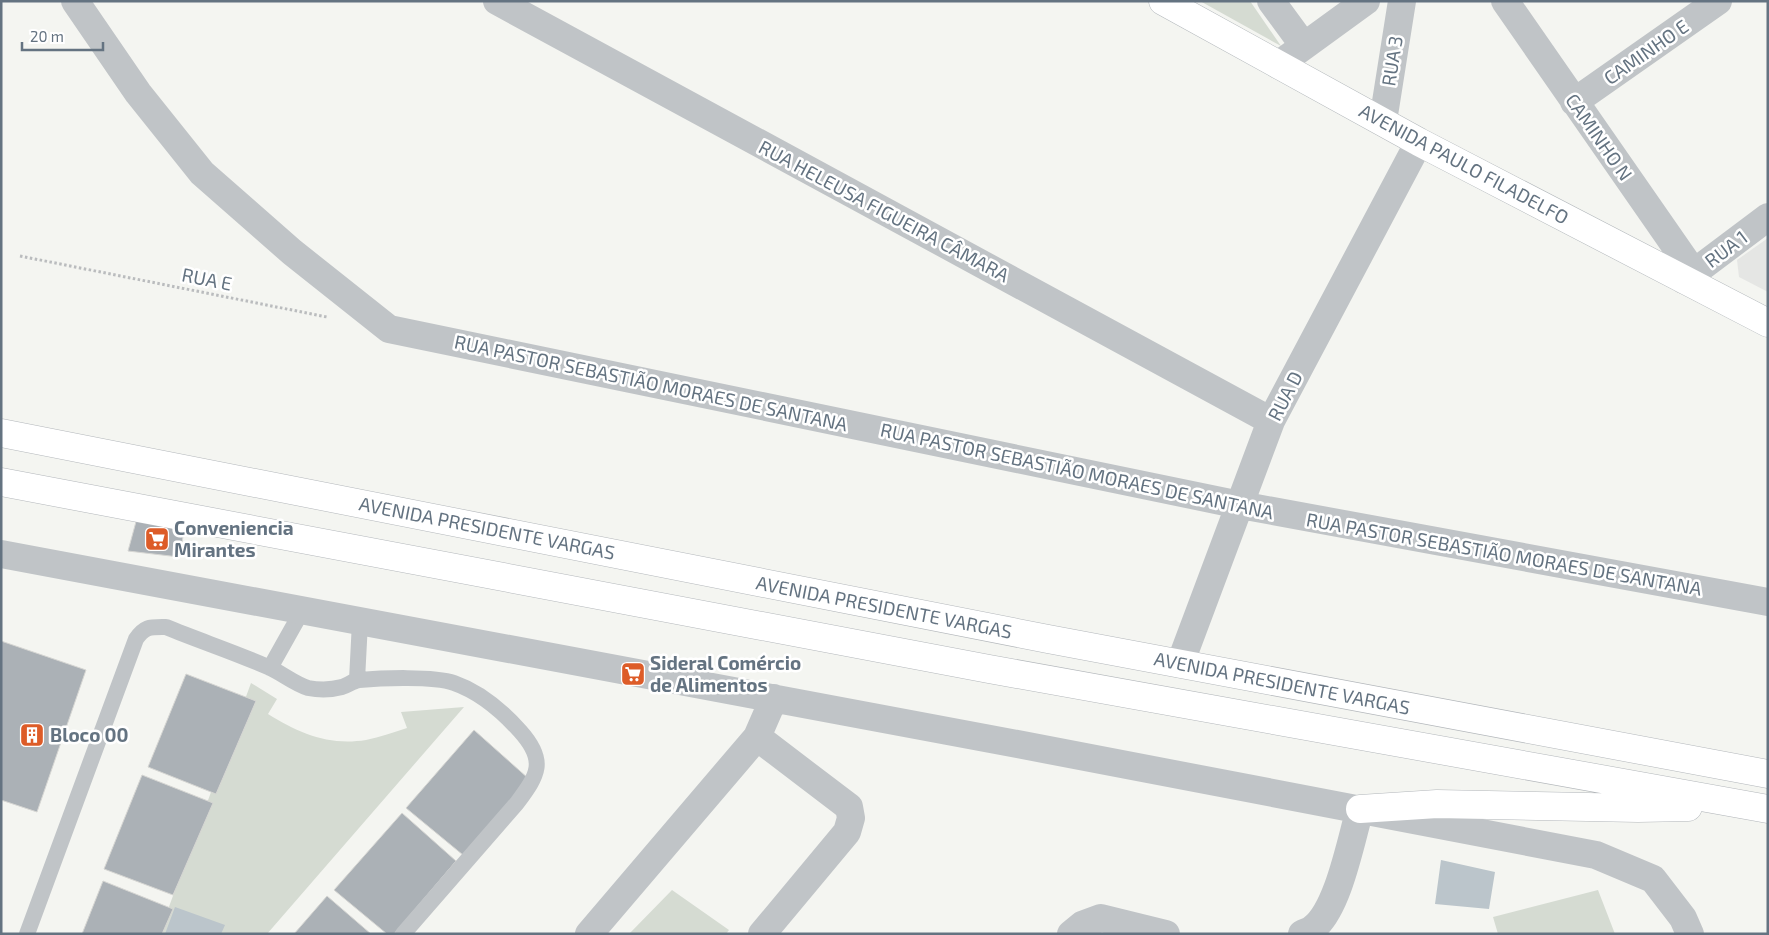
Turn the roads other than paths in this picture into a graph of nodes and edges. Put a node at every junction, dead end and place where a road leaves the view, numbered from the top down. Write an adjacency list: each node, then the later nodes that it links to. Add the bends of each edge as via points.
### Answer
1 (75, 1): 22 (street, RUA PASTOR SEBASTIÃO MORAES DE SANTANA, via 138,93 202,173 292,252 389,329)
2 (497, 1): 18 (street, RUA HELEUSA FIGUEIRA CÂMARA)
3 (1163, 1): 10 (main road, AVENIDA PAULO FILADELFO)
4 (1271, 1): 9 (street)
5 (1366, 1): 9 (street)
6 (1402, 1): 12 (street, RUA 3)
7 (1505, 1): 11 (street, CAMINHO N)
8 (1718, 1): 11 (street, CAMINHO E)
9 (1304, 46): 10 (street)
10 (1278, 64): 12 (main road, AVENIDA PAULO FILADELFO)
11 (1574, 102): 15 (street, CAMINHO N)
12 (1383, 121): 13 (main road, AVENIDA PAULO FILADELFO)
13 (1419, 142): 15 (main road, AVENIDA PAULO FILADELFO); 18 (street, RUA D)
14 (1768, 217): 15 (street, RUA 1)
15 (1689, 276): 16 (main road, AVENIDA PAULO FILADELFO)
16 (1768, 323)
17 (1, 420): 20 (main road)
18 (1271, 422): 22 (street, RUA D)
19 (1, 433): 20 (main road, AVENIDA PRESIDENTE VARGAS)
20 (60, 444): 27 (main road, AVENIDA PRESIDENTE VARGAS)
21 (1, 482): 33 (main road, AVENIDA PRESIDENTE VARGAS, via 979,667)
22 (1240, 505): 24 (street, RUA PASTOR SEBASTIÃO MORAES DE SANTANA); 27 (street, RUA D)
23 (1, 554): 25 (street)
24 (1768, 602)
25 (302, 611): 26 (street); 28 (lane)
26 (360, 622): 29 (lane); 30 (street)
27 (1180, 664): 32 (main road, AVENIDA PRESIDENTE VARGAS)
28 (270, 668): 29 (lane, via 308,688 324,690); 35 (lane, via 166,627 142,630)
29 (357, 680): 36 (lane, via 452,682 472,691 506,716 532,744 537,759 534,780 517,804)
30 (774, 698): 31 (street); 34 (street)
31 (757, 737): 37 (street); 38 (street, via 849,808 851,818 847,832)
32 (1768, 774)
33 (1760, 807): 34 (main road, via 1437,804)
34 (1360, 809): 41 (street, via 1335,898 1312,930); 42 (street, via 1596,855 1653,879 1683,918)
35 (27, 934)
36 (403, 934)
37 (589, 934)
38 (762, 934)
39 (1070, 934): 40 (street, via 1101,918)
40 (1166, 934)
41 (1302, 934)
42 (1690, 934)

